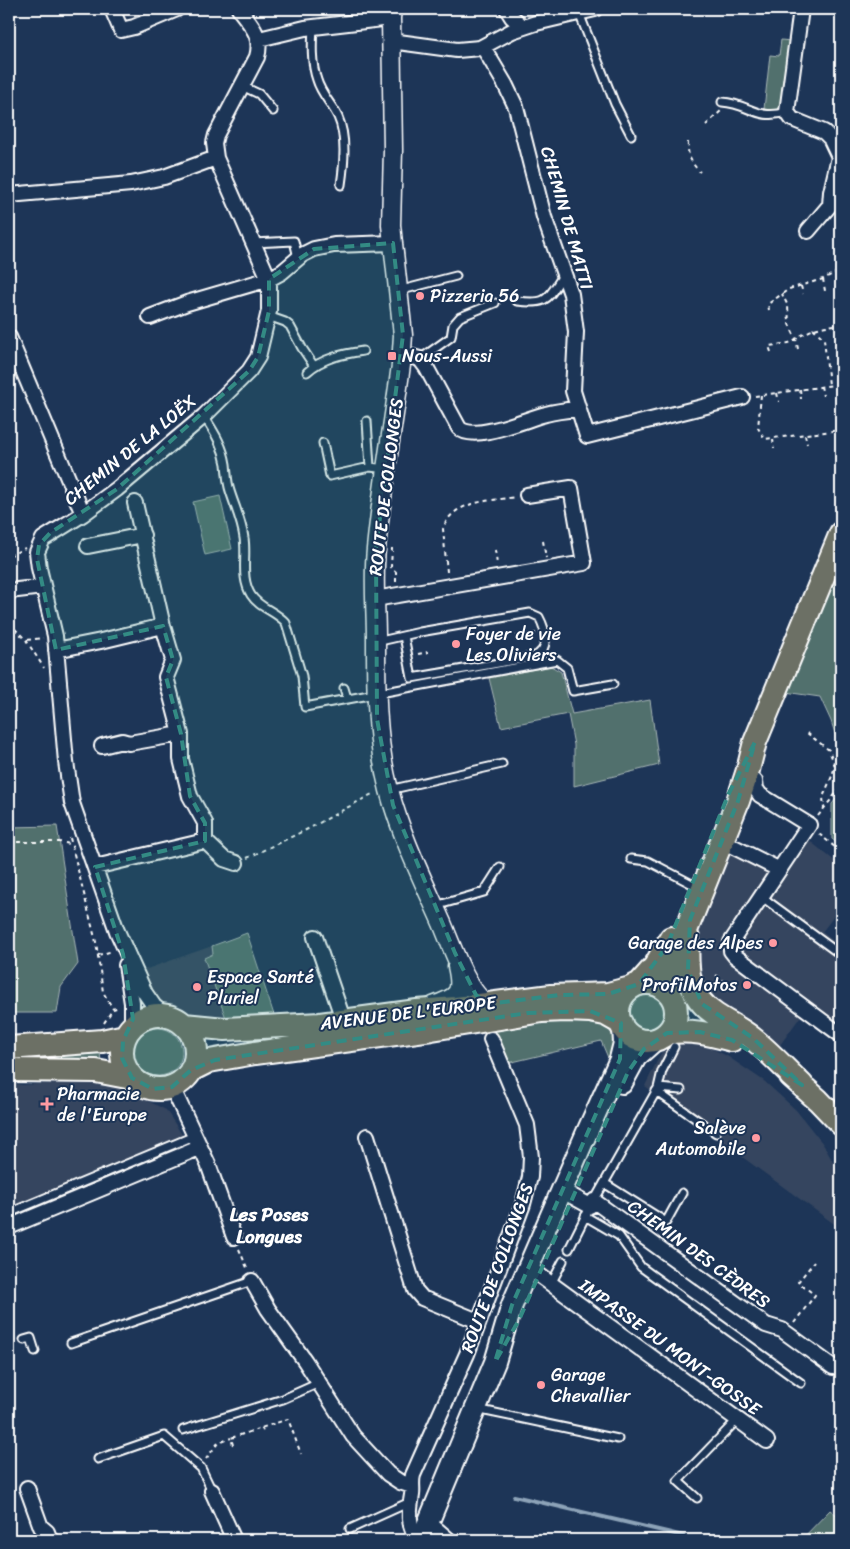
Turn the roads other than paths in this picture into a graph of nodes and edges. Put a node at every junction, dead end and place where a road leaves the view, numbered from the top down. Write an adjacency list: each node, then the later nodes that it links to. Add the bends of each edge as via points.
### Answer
1 (112, 9): 2 (street, via 121,30)
2 (177, 9)
3 (239, 9): 11 (street)
4 (506, 9): 10 (street)
5 (595, 9): 7 (street)
6 (801, 9): 17 (street)
7 (580, 13): 10 (street); 18 (lane, via 615,104)
8 (392, 14): 9 (street); 12 (street, ROUTE DE COLLONGES)
9 (313, 27): 11 (street); 20 (lane, via 312,50 317,80 341,126 343,157)
10 (523, 27): 13 (street)
11 (259, 39): 14 (street, via 257,57)
12 (390, 41): 13 (street, via 457,50); 24 (street, ROUTE DE COLLONGES)
13 (483, 47): 27 (street, CHEMIN DE MATTI, via 516,107 544,217)
14 (242, 86): 16 (lane, via 260,92); 19 (street, via 216,135)
15 (726, 102): 17 (lane, via 766,115)
16 (273, 111)
17 (787, 112): 22 (street, via 792,119 824,132 837,150 838,163 832,192)
18 (631, 135)
19 (216, 158): 21 (street, via 164,177 131,184); 25 (street, CHEMIN DE LA LOËX)
20 (340, 185)
21 (9, 195)
22 (836, 205): 23 (street)
23 (808, 231)
24 (393, 242): 26 (street, via 324,246); 30 (street, ROUTE DE COLLONGES)
25 (253, 243): 26 (lane, via 294,241); 29 (street, CHEMIN DE LA LOËX)
26 (298, 258): 29 (street)
27 (564, 274): 31 (lane, via 545,300 535,303); 42 (street, CHEMIN DE MATTI, via 571,294 575,325 573,391)
28 (456, 276): 30 (lane)
29 (269, 279): 33 (street, CHEMIN DE LA LOËX); 34 (street)
30 (398, 291): 37 (street, ROUTE DE COLLONGES, via 403,335)
31 (517, 301)
32 (495, 303): 38 (lane, via 460,316 452,325 451,337)
33 (268, 316): 39 (lane, via 290,326); 43 (street, CHEMIN DE LA LOËX, via 258,357 249,372)
34 (150, 317)
35 (9, 337): 49 (street)
36 (363, 351): 39 (lane, via 329,358)
37 (401, 354): 38 (street); 46 (street, ROUTE DE COLLONGES)
38 (420, 359): 42 (street, via 459,428 467,433 516,425 545,414)
39 (314, 366): 40 (lane)
40 (307, 372)
41 (742, 396): 42 (street, CHEMIN DE MATTI, via 587,436)
42 (578, 408)
43 (204, 416): 49 (street, CHEMIN DE LA LOËX, via 168,453); 63 (lane, via 219,440 229,489 243,530 246,584 257,602 286,623 302,676 305,706)
44 (368, 421): 46 (lane)
45 (323, 443): 46 (lane, via 330,476)
46 (378, 468): 55 (street, ROUTE DE COLLONGES)
47 (527, 496): 55 (street, via 571,488 584,563)
48 (135, 503): 51 (street)
49 (83, 514): 53 (street, CHEMIN DE LA LOËX, via 50,533 39,545 38,559)
50 (841, 533): 65 (main road)
51 (143, 535): 52 (street); 56 (street)
52 (88, 546)
53 (44, 587): 54 (street); 59 (street, CHEMIN DE LA LOËX)
54 (9, 592)
55 (375, 599): 58 (street, ROUTE DE COLLONGES)
56 (163, 626): 59 (street); 64 (street, via 173,660 166,677)
57 (404, 636): 57 (lane, via 530,614 539,616 546,645 542,653 536,655 412,678); 58 (lane)
58 (376, 642): 62 (street, ROUTE DE COLLONGES)
59 (56, 650): 74 (street, CHEMIN DE LA LOËX, via 69,791)
60 (613, 684): 62 (lane, via 573,691 567,668 558,660)
61 (344, 688): 63 (lane)
62 (376, 693): 63 (lane); 69 (street, ROUTE DE COLLONGES)
63 (347, 698)
64 (181, 734): 66 (street); 70 (street, via 183,768 190,796 205,823)
65 (754, 742): 71 (main road, via 744,784); 77 (main road, via 742,763)
66 (102, 746)
67 (502, 764): 69 (lane)
68 (756, 781): 76 (street, via 760,795 809,825)
69 (388, 788): 79 (street, ROUTE DE COLLONGES)
70 (205, 841): 73 (street, via 224,859); 74 (street)
71 (722, 841): 76 (street); 80 (main road)
72 (630, 859): 77 (lane, via 648,861)
73 (236, 863)
74 (95, 867): 81 (street, CHEMIN DE LA LOËX)
75 (500, 867): 79 (lane, via 484,892)
76 (778, 869): 78 (street)
77 (692, 884): 85 (main road, via 664,952 650,974)
78 (762, 897): 84 (lane); 94 (street, via 731,942 731,951)
79 (435, 906): 83 (street, ROUTE DE COLLONGES)
80 (690, 920): 86 (main road, via 673,963); 102 (main road, via 688,970 698,999 716,1015 753,1038)
81 (117, 931): 89 (street, CHEMIN DE LA LOËX, via 145,993); 93 (street, CHEMIN DE LA LOËX, via 130,984 132,1010)
82 (315, 937): 90 (street)
83 (455, 953): 87 (street, ROUTE DE COLLONGES, via 474,991); 88 (street, ROUTE DE COLLONGES, via 460,980 457,994 450,1000)
84 (841, 955)
85 (635, 986): 86 (main road, via 655,984); 87 (main road, AVENUE DE L'EUROPE, via 603,995 560,995); 92 (main road, via 625,994 620,1004 618,1012)
86 (670, 995): 96 (main road, via 676,1016); 97 (main road)
87 (488, 1004): 88 (main road, AVENUE DE L'EUROPE)
88 (417, 1010): 90 (main road, AVENUE DE L'EUROPE)
89 (164, 1015): 91 (main road); 93 (main road, via 142,1018)
90 (344, 1022): 91 (main road, AVENUE DE L'EUROPE, via 240,1029)
91 (184, 1025): 100 (main road, via 195,1046)
92 (622, 1026): 96 (main road, via 635,1038); 100 (main road, AVENUE DE L'EUROPE, via 605,1014 590,1011 535,1012 255,1053 209,1062); 112 (main road, via 624,1043 620,1059)
93 (129, 1030): 98 (main road, via 102,1041); 101 (main road, via 122,1046 122,1058)
94 (841, 1035)
95 (491, 1039): 121 (street, ROUTE DE COLLONGES, via 527,1125 531,1157 523,1204)
96 (665, 1040): 97 (main road, via 682,1031); 105 (lane); 112 (main road, via 639,1054)
97 (732, 1040): 102 (main road, via 775,1065)
98 (9, 1048)
99 (9, 1070): 101 (main road, via 96,1071)
100 (191, 1070): 103 (main road)
101 (132, 1078): 103 (main road, via 148,1088)
102 (802, 1086): 106 (main road)
103 (172, 1087): 109 (street)
104 (681, 1090): 105 (lane)
105 (656, 1091): 107 (lane); 110 (lane)
106 (841, 1124)
107 (716, 1133)
108 (367, 1136): 121 (street, via 415,1290 422,1298)
109 (197, 1142): 114 (lane); 115 (street); 116 (street)
110 (604, 1183): 111 (lane, via 666,1222); 113 (lane)
111 (682, 1192)
112 (567, 1193): 113 (street, CHEMIN DES CÈDRES); 119 (main road)
113 (590, 1208): 117 (lane); 125 (street, CHEMIN DES CÈDRES, via 766,1325 782,1330); 127 (lane, via 619,1236 641,1267)
114 (9, 1214)
115 (9, 1227)
116 (234, 1237)
117 (569, 1249)
118 (563, 1261): 119 (lane, IMPASSE DU MONT-GOSSE)
119 (539, 1276): 128 (main road, via 495,1362); 129 (street, IMPASSE DU MONT-GOSSE)
120 (252, 1281): 123 (lane); 126 (street)
121 (478, 1322): 136 (street, ROUTE DE COLLONGES, via 412,1475)
122 (24, 1340): 124 (lane, via 31,1338)
123 (71, 1343)
124 (35, 1351)
125 (832, 1367)
126 (319, 1383): 130 (lane, via 283,1399); 136 (street, via 353,1436 383,1470)
127 (801, 1383)
128 (476, 1409): 131 (lane); 138 (main road)
129 (738, 1420): 132 (street, IMPASSE DU MONT-GOSSE); 137 (lane, via 678,1481)
130 (183, 1430)
131 (618, 1439)
132 (767, 1441)
133 (98, 1459): 135 (lane, via 164,1436 201,1468)
134 (27, 1488): 140 (street)
135 (212, 1491): 141 (street)
136 (411, 1494): 138 (street); 138 (street, ROUTE DE COLLONGES, via 409,1516 414,1534); 139 (lane)
137 (696, 1498)
138 (426, 1527): 142 (street)
139 (350, 1529)
140 (50, 1540)
141 (234, 1540)
142 (450, 1540)

